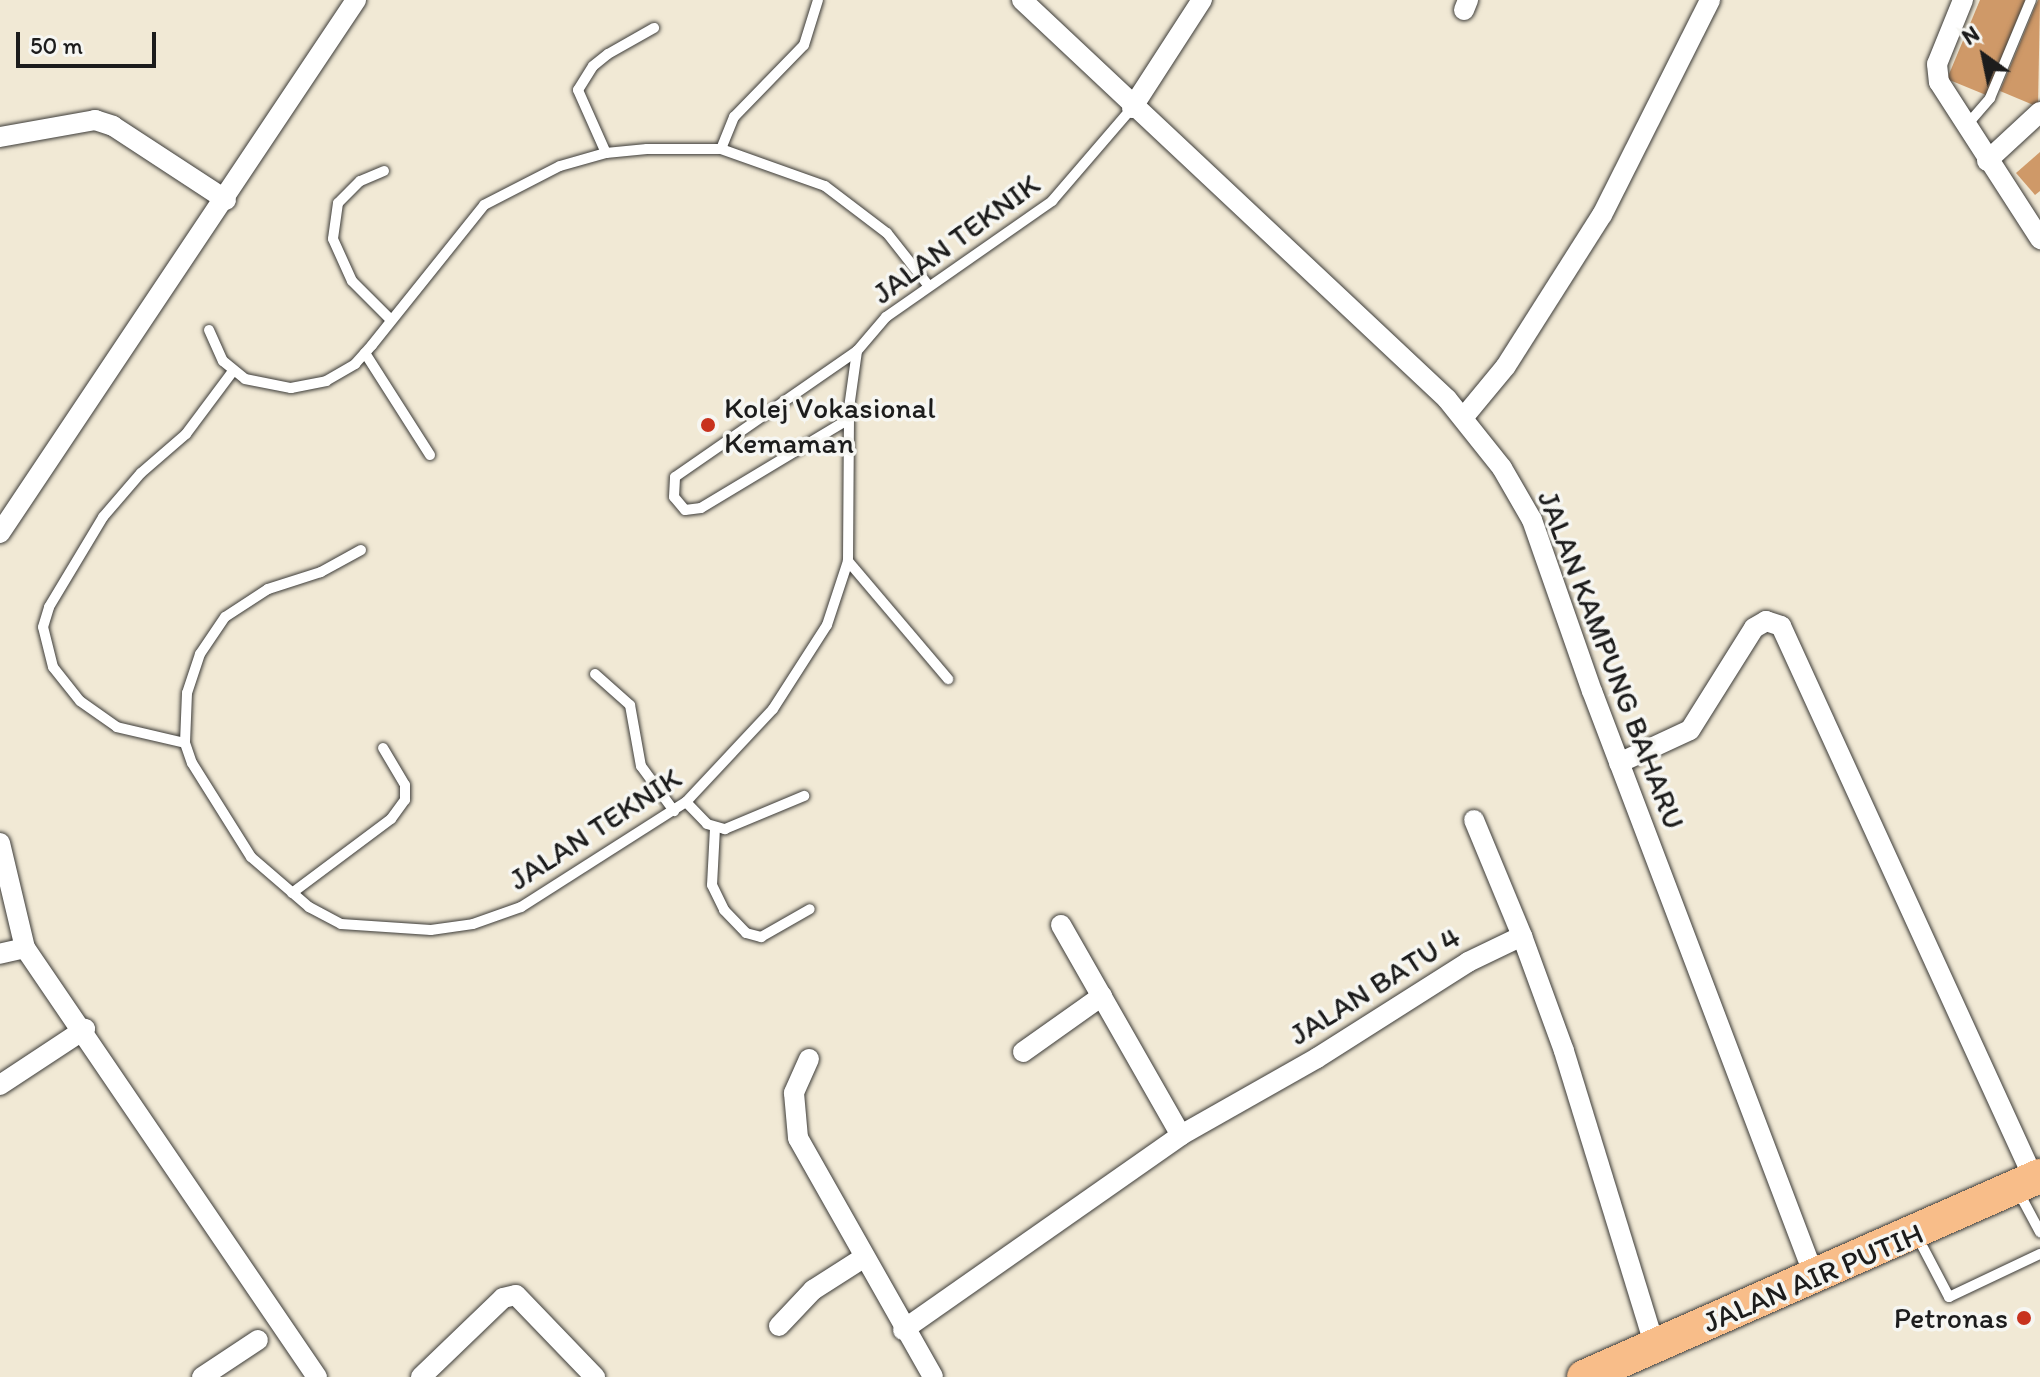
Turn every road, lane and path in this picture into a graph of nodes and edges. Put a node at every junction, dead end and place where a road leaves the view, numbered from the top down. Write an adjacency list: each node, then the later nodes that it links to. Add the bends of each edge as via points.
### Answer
1 (818, 0): 13 (lane, via 804,45 734,117)
2 (1022, 0): 9 (street, JALAN KAMPUNG BAHARU)
3 (1202, 0): 9 (street)
4 (1710, 0): 25 (street, via 1602,215 1506,366)
5 (1963, 0): 11 (street, via 1937,64 1939,82)
6 (2031, 0): 11 (lane, via 1990,98)
7 (349, 4): 17 (street)
8 (654, 28): 14 (lane, via 608,54 578,90)
9 (1132, 108): 19 (lane, JALAN TEKNIK, via 1052,201); 25 (street, JALAN KAMPUNG BAHARU)
10 (2040, 112): 15 (street)
11 (1965, 128): 15 (street)
12 (0, 137): 17 (street, via 95,120)
13 (721, 149): 14 (lane); 19 (lane, via 825,186 887,233)
14 (606, 153): 20 (lane, via 539,174 484,205)
15 (1987, 161): 18 (street)
16 (384, 171): 20 (lane, via 360,181 338,203 333,239 352,281)
17 (226, 200): 28 (street)
18 (2040, 239)
19 (928, 285): 22 (lane, JALAN TEKNIK, via 886,317)
20 (391, 320): 23 (lane)
21 (209, 330): 24 (lane)
22 (857, 351): 26 (lane, JALAN TEKNIK); 26 (lane, via 675,477 674,497 685,510 701,508)
23 (365, 353): 24 (lane, via 339,375 291,388 245,379); 27 (lane)
24 (233, 371): 33 (lane, via 186,434 141,473 103,517 49,607 43,627 53,667 90,710 142,737)
25 (1463, 418): 35 (street, JALAN KAMPUNG BAHARU, via 1502,468 1532,520)
26 (849, 419): 30 (lane, JALAN TEKNIK)
27 (430, 455)
28 (0, 533)
29 (361, 550): 33 (lane, JALAN TEKNIK, via 321,572 268,589 225,617 200,654 187,693)
30 (848, 561): 32 (lane); 37 (lane, JALAN TEKNIK, via 813,652 773,709)
31 (595, 674): 38 (lane, via 630,705 641,766)
32 (948, 679)
33 (185, 743): 42 (lane, JALAN TEKNIK, via 227,826)
34 (383, 748): 42 (lane, via 405,785 405,800 391,819)
35 (1619, 763): 54 (street, via 1690,730 1754,628 1766,621 1781,626); 59 (street, JALAN KAMPUNG BAHARU)
36 (804, 796): 40 (lane, via 725,829)
37 (686, 802): 38 (lane, JALAN TEKNIK); 40 (lane)
38 (674, 811): 42 (lane, JALAN TEKNIK, via 564,884 473,924 387,930 341,924)
39 (1474, 820): 45 (street)
40 (715, 828): 43 (lane, via 712,885 724,910 746,933 761,937)
41 (2, 857): 46 (street)
42 (292, 893)
43 (810, 909)
44 (1061, 925): 48 (street)
45 (1522, 936): 53 (street, JALAN BATU 4, via 1468,962 1317,1058); 63 (street, via 1564,1051)
46 (25, 948): 47 (street); 49 (street)
47 (0, 954)
48 (1102, 996): 50 (street); 53 (street)
49 (85, 1029): 52 (street); 65 (street)
50 (1023, 1052)
51 (809, 1059): 58 (street, via 794,1093 798,1138)
52 (0, 1085)
53 (1181, 1135): 61 (street, JALAN BATU 4)
54 (2030, 1181): 55 (lane); 56 (main road, JALAN AIR PUTIH)
55 (2040, 1232)
56 (1916, 1234): 57 (lane, via 1949,1297); 59 (main road, JALAN AIR PUTIH)
57 (2040, 1254)
58 (863, 1258): 60 (street, via 813,1290); 61 (street)
59 (1815, 1278): 63 (main road, JALAN AIR PUTIH)
60 (779, 1326)
61 (903, 1330): 68 (street)
62 (258, 1340): 64 (street)
63 (1655, 1346): 69 (main road, JALAN AIR PUTIH)
64 (202, 1377)
65 (317, 1377)
66 (421, 1377): 67 (street, via 503,1298 516,1295)
67 (595, 1377)
68 (933, 1377)
69 (1584, 1377)

